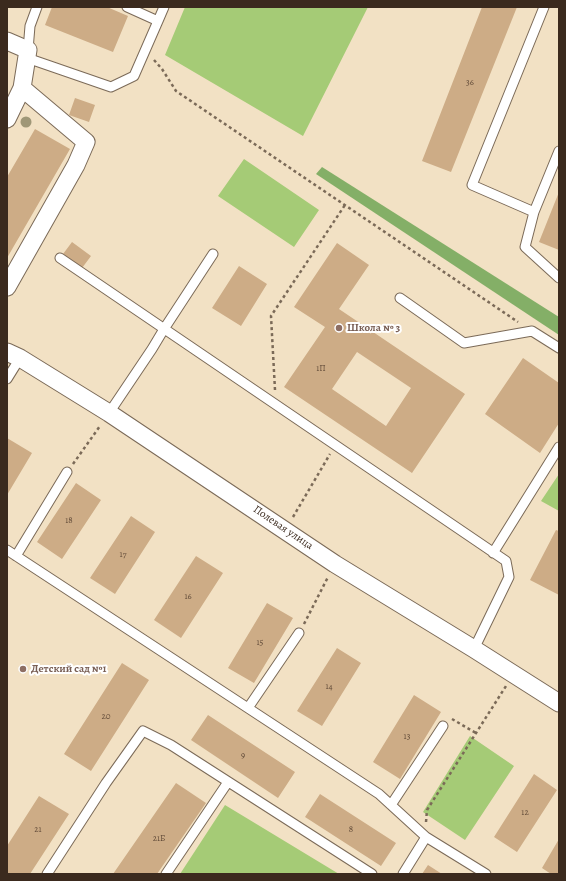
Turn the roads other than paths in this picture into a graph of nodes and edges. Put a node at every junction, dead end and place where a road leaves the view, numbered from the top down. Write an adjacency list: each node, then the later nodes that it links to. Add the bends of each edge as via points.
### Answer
1 (37, 7): 7 (lane, via 30,26)
2 (127, 7): 5 (lane)
3 (164, 7): 5 (lane)
4 (544, 7): 11 (lane, via 472,185)
5 (158, 21): 7 (lane, via 134,76 112,87)
6 (7, 41): 7 (street)
7 (28, 54): 8 (street)
8 (22, 88): 9 (street); 15 (street, via 86,142 76,165)
9 (7, 119)
10 (559, 151): 11 (lane)
11 (534, 212): 14 (lane, via 525,247)
12 (213, 254): 17 (lane)
13 (60, 258): 17 (lane)
14 (559, 278)
15 (7, 287)
16 (400, 298): 18 (lane, via 464,343 532,331)
17 (164, 329): 21 (lane); 25 (lane)
18 (559, 348)
19 (14, 355): 20 (lane); 21 (street, Полевая улица)
20 (7, 379)
21 (110, 413): 28 (street, Полевая улица, via 335,564)
22 (559, 447): 25 (lane)
23 (67, 472): 26 (lane)
24 (7, 550): 26 (lane)
25 (493, 553): 28 (lane, via 506,561 509,577)
26 (16, 556): 30 (lane)
27 (299, 633): 30 (lane)
28 (474, 649): 29 (street, Полевая улица)
29 (559, 703)
30 (248, 708): 33 (lane, via 379,794)
31 (443, 726): 33 (lane)
32 (228, 782): 35 (lane, via 171,745 143,731); 36 (lane); 37 (lane)
33 (391, 806): 34 (lane)
34 (426, 837): 38 (lane); 39 (lane)
35 (46, 874)
36 (166, 874)
37 (372, 874)
38 (404, 874)
39 (486, 874)

